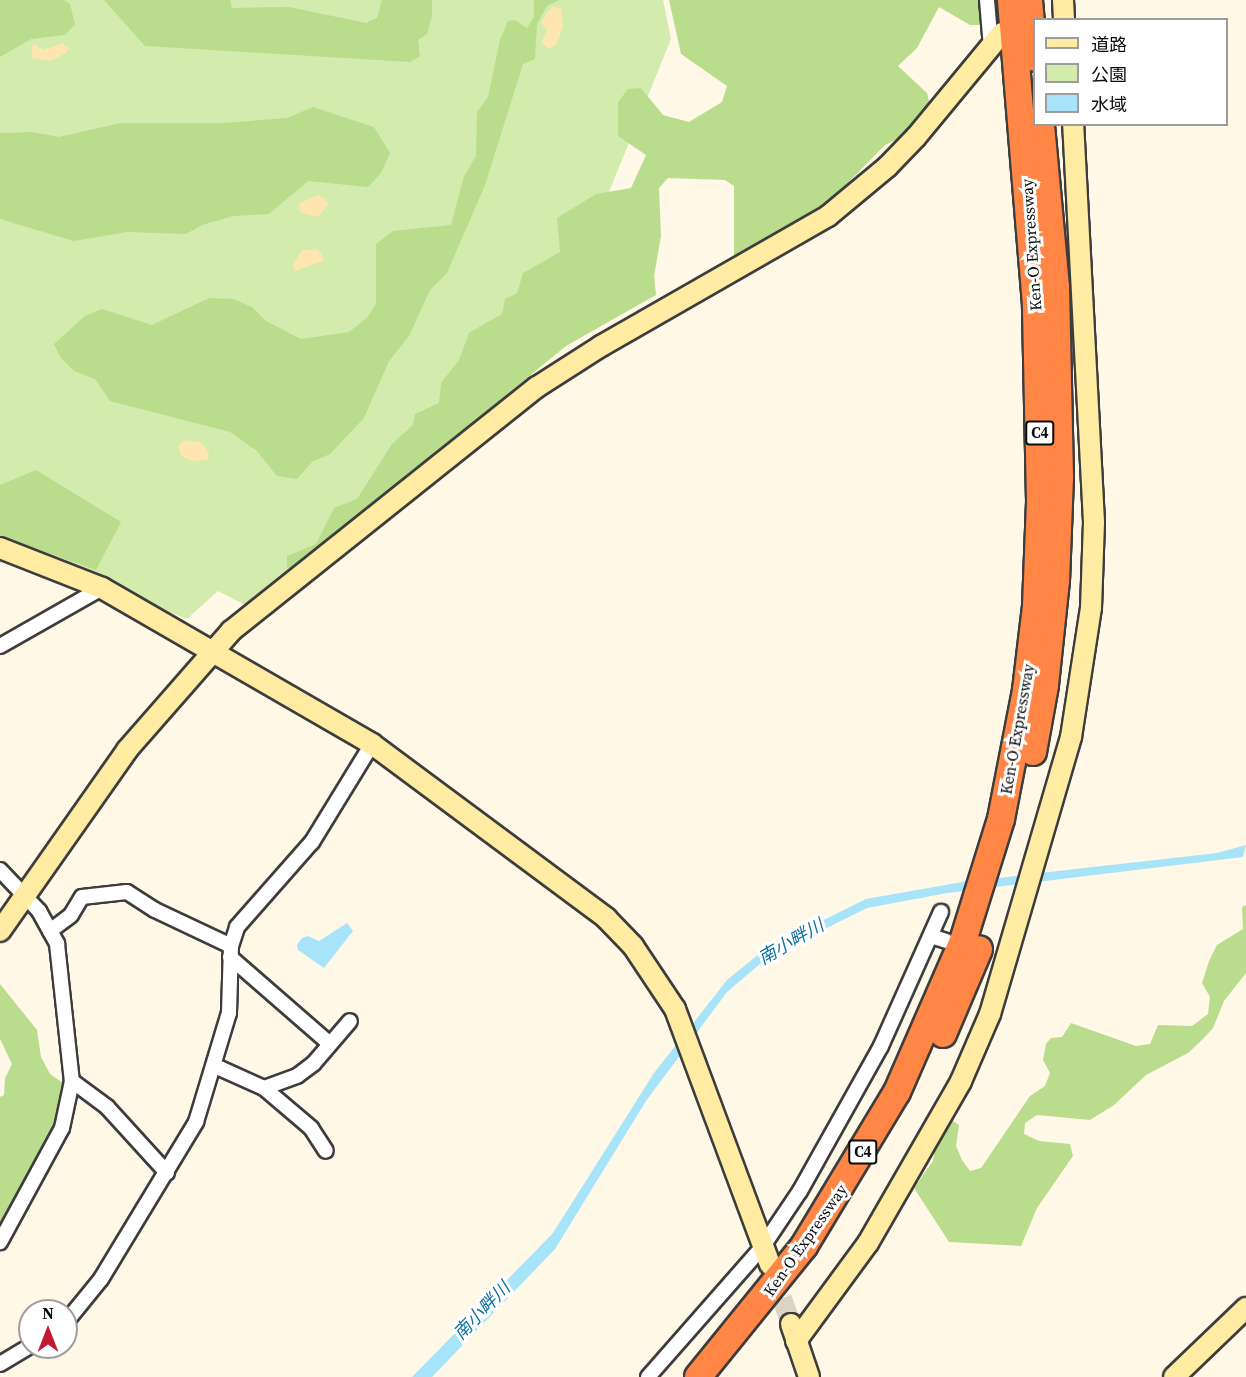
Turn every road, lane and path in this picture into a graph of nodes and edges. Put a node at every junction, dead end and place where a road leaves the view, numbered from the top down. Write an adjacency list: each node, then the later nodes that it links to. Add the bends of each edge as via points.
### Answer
1 (987, 0): 7 (street)
2 (1011, 0): 15 (highway, Ken-O Expressway / C4, via 1036,305 1040,501 1036,606)
3 (1029, 0): 6 (highway)
4 (1063, 0): 5 (street)
5 (1064, 18)
6 (1033, 39)
7 (996, 41): 13 (street, via 916,137 835,210 600,346 537,387 240,624)
8 (1041, 126): 15 (highway, Ken-O Expressway / C4, via 1056,287 1060,393 1056,581 1045,685)
9 (1073, 126): 42 (street, via 1093,463 1094,562 1071,737 1027,894 1000,958 990,1014 926,1147 868,1243 794,1333)
10 (0, 548): 11 (street)
11 (102, 588): 12 (street); 13 (street)
12 (0, 646)
13 (214, 650): 14 (street); 17 (street, via 127,750)
14 (372, 744): 24 (street, via 312,842 247,912); 33 (street, via 606,918 639,953 676,1010)
15 (999, 861): 18 (highway, Ken-O Expressway / C4)
16 (0, 870): 17 (street)
17 (26, 897): 20 (street); 21 (street)
18 (988, 897): 40 (highway, Ken-O Expressway / C4, via 897,1092 854,1168 804,1246); 41 (highway, Ken-O Expressway / C4, via 959,1000 916,1092 818,1256)
19 (941, 912): 22 (street)
20 (0, 931)
21 (50, 931): 24 (street, via 71,915 82,897 127,892); 28 (street, via 57,944)
22 (931, 936): 23 (street); 33 (street, via 881,1046)
23 (946, 941)
24 (230, 951): 26 (street); 27 (street, via 232,997)
25 (350, 1021): 26 (street)
26 (329, 1043): 29 (street, via 297,1076)
27 (215, 1066): 29 (street); 31 (street, via 196,1122)
28 (72, 1081): 31 (street, via 107,1107); 32 (street, via 62,1128)
29 (264, 1088): 30 (street, via 311,1128)
30 (326, 1151)
31 (167, 1173): 34 (street, via 101,1279)
32 (0, 1242)
33 (767, 1255): 39 (street)
34 (78, 1307)
35 (1246, 1308): 38 (street)
36 (18, 1354): 37 (street)
37 (0, 1365)
38 (1176, 1376)
39 (648, 1377)
40 (698, 1377)
41 (722, 1377)
42 (809, 1377)

